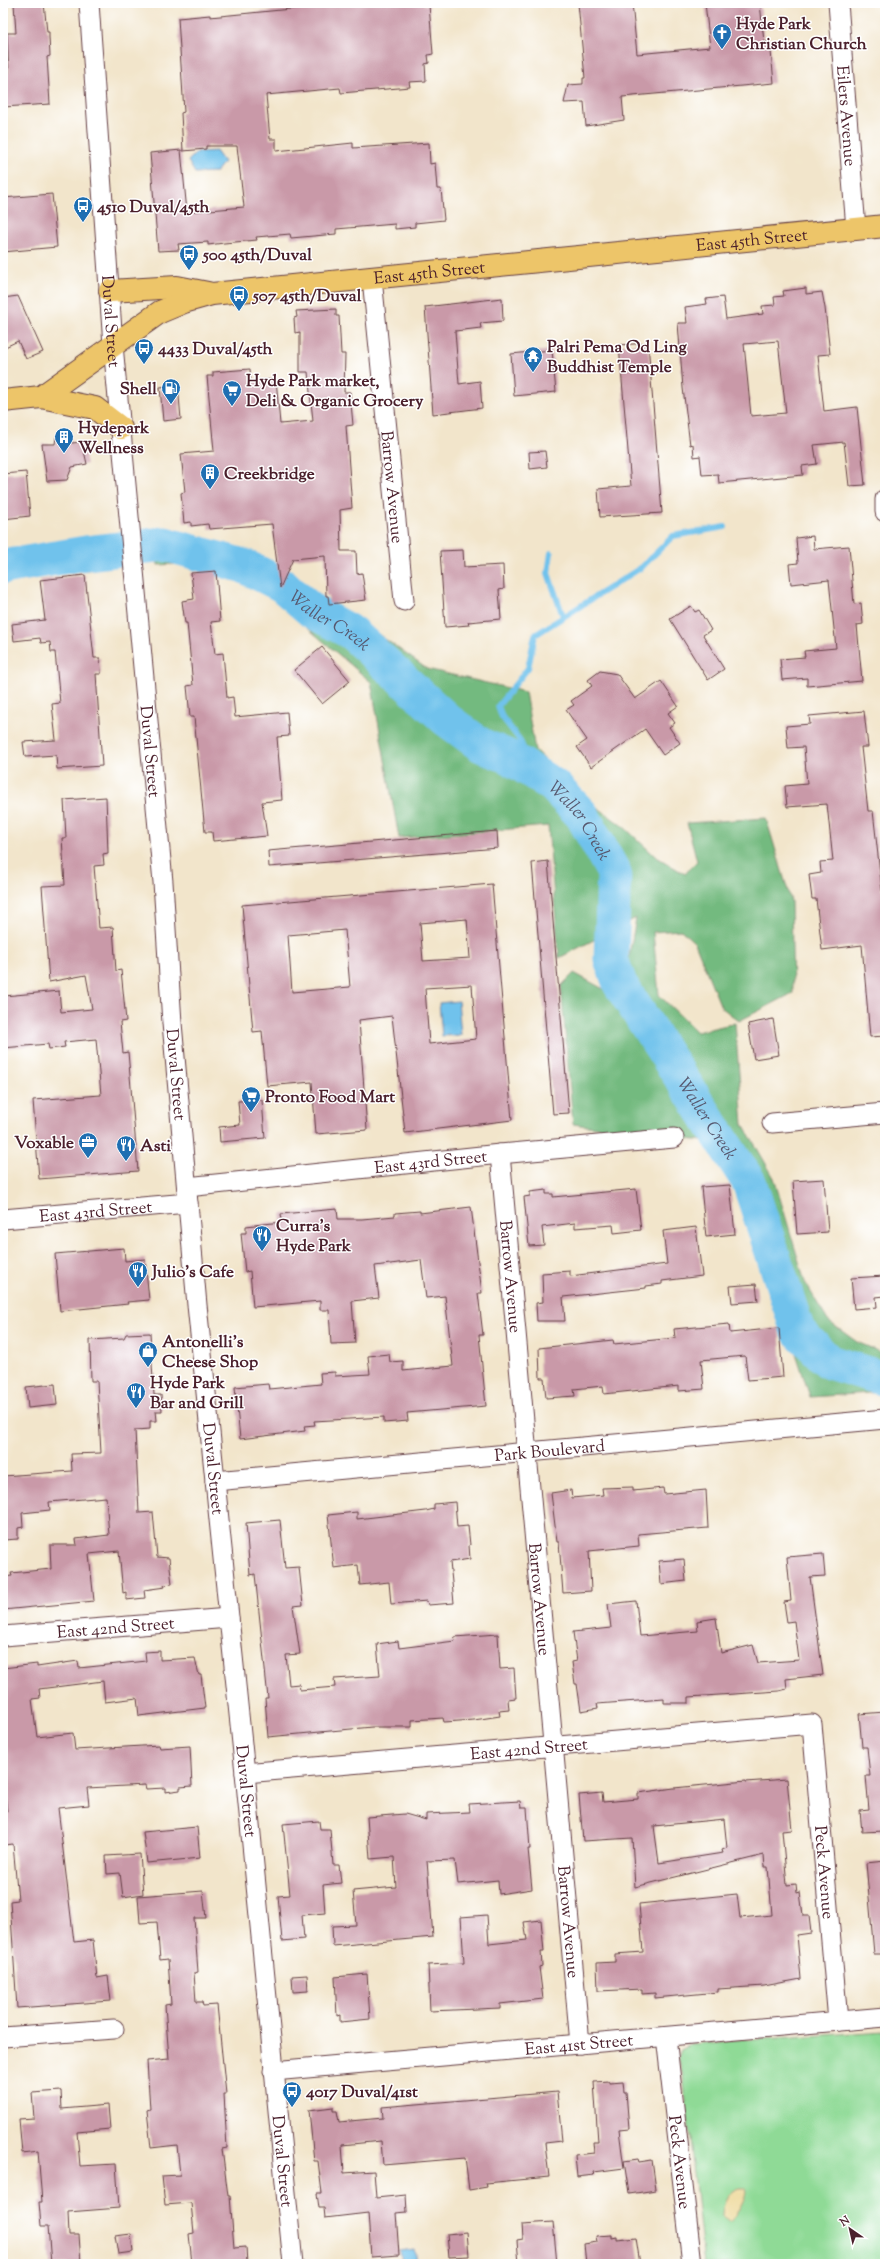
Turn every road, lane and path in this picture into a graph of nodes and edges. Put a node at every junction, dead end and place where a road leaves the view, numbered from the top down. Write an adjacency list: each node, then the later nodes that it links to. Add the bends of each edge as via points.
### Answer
1 (89, 3): 6 (street, Duval Street)
2 (838, 3): 4 (street, Eilers Avenue)
3 (885, 226): 4 (main road, East 45th Street)
4 (856, 229): 5 (main road, East 45th Street)
5 (372, 278): 7 (main road, East 45th Street); 12 (street, Barrow Avenue)
6 (110, 291): 7 (main road, via 177,287); 8 (street, Duval Street)
7 (212, 294): 8 (main road, East 45th Street, via 160,312)
8 (113, 345): 9 (main road, East 45th Street); 11 (street, Duval Street)
9 (41, 397): 10 (main road, East 45th Street); 11 (main road, via 95,408)
10 (3, 401)
11 (121, 428): 17 (street, Duval Street, via 163,882 172,1023)
12 (404, 601)
13 (885, 1113): 14 (street)
14 (772, 1123)
15 (674, 1138): 16 (street, East 43rd Street)
16 (500, 1154): 17 (street, East 43rd Street); 20 (street, Barrow Avenue)
17 (188, 1195): 18 (street, East 43rd Street); 21 (street, Duval Street)
18 (3, 1219)
19 (885, 1419): 20 (street, Park Boulevard)
20 (527, 1452): 21 (street, Park Boulevard); 25 (street, Barrow Avenue)
21 (215, 1481): 22 (street, Duval Street)
22 (229, 1618): 23 (street, East 42nd Street); 26 (street, Duval Street)
23 (3, 1636)
24 (812, 1724): 25 (street, East 42nd Street); 28 (street, Peck Avenue)
25 (554, 1746): 26 (street, East 42nd Street); 32 (street, Barrow Avenue)
26 (245, 1773): 33 (street, Duval Street)
27 (885, 2017): 28 (street, East 41st Street)
28 (838, 2021): 31 (street, East 41st Street)
29 (114, 2029): 30 (street)
30 (3, 2037)
31 (666, 2037): 32 (street, East 41st Street); 35 (street, Peck Avenue)
32 (580, 2044): 33 (street, East 41st Street)
33 (273, 2071): 34 (street, Duval Street)
34 (293, 2264)
35 (692, 2264)

